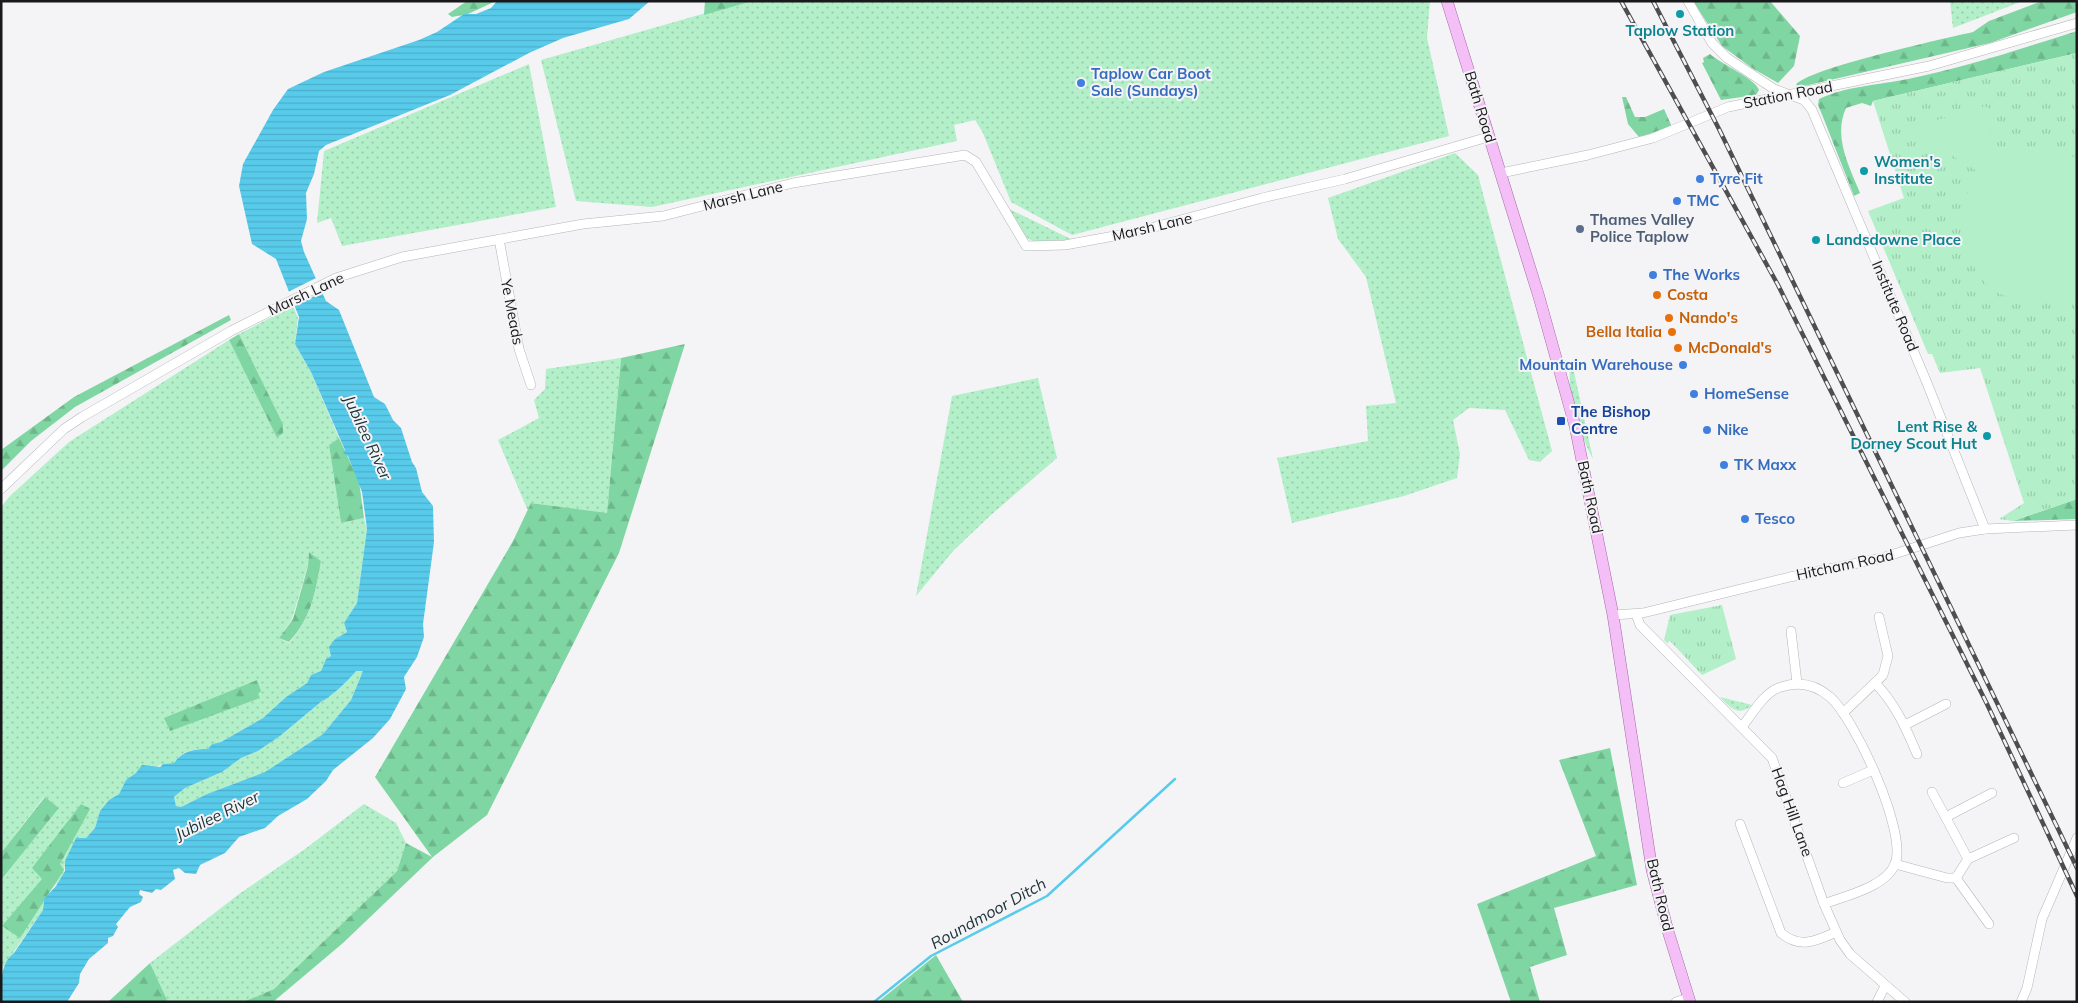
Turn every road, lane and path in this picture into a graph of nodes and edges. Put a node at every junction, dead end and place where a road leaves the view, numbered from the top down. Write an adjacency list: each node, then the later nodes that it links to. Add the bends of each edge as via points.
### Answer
1 (1448, 1): 5 (main road, Bath Road)
2 (1688, 1): 4 (street, Institute Road, via 1719,50 1774,89)
3 (2077, 23): 4 (street, Station Road, via 1929,66)
4 (1791, 94): 6 (street, Station Road, via 1722,109 1653,138); 11 (street, Institute Road, via 1809,104 1819,124)
5 (1488, 137): 6 (main road, Bath Road); 7 (street, Marsh Lane, via 1345,179 1136,232 1065,245 1026,246 976,162 964,155 793,183 663,216 583,224)
6 (1501, 173): 13 (main road, Bath Road, via 1575,426)
7 (499, 239): 8 (street, Ye Meads, via 519,350); 9 (street, Marsh Lane, via 402,257 336,278 274,308 82,417 64,429)
8 (531, 385)
9 (1, 489)
10 (2077, 525): 11 (street, Hitcham Road)
11 (1985, 529): 12 (street, Hitcham Road, via 1953,534 1882,558)
12 (1636, 614): 13 (street, Hitcham Road); 21 (street, Hag Hill Lane, via 1640,625)
13 (1613, 615): 38 (main road, Bath Road, via 1652,870)
14 (1878, 617): 16 (street, via 1888,656 1883,675)
15 (1791, 631): 17 (street)
16 (1875, 683): 19 (street); 20 (street, via 1887,695)
17 (1797, 684): 19 (street, via 1816,687); 21 (street, via 1779,687 1765,698)
18 (1946, 704): 20 (street)
19 (1843, 713): 23 (street, via 1853,726)
20 (1905, 725): 22 (street)
21 (1742, 727): 34 (street, Hag Hill Lane, via 1772,758)
22 (1917, 754)
23 (1873, 770): 24 (street); 32 (street, via 1896,834 1898,850)
24 (1843, 783)
25 (1932, 792): 27 (street)
26 (1992, 793): 27 (street)
27 (1946, 817): 31 (street)
28 (1740, 824): 36 (street, via 1781,933 1800,943)
29 (2014, 838): 31 (street)
30 (2077, 838): 42 (street, via 2042,919)
31 (1968, 859): 33 (street)
32 (1895, 864): 33 (street); 34 (street, via 1876,883)
33 (1956, 878): 35 (street)
34 (1824, 904): 36 (street, Hag Hill Lane)
35 (1989, 924)
36 (1836, 932): 37 (street, Hag Hill Lane, via 1844,947)
37 (1886, 986): 40 (street); 41 (street, Hag Hill Lane)
38 (1689, 1000): 39 (street)
39 (1676, 1002)
40 (1877, 1002)
41 (1905, 1002)
42 (2021, 1002)

